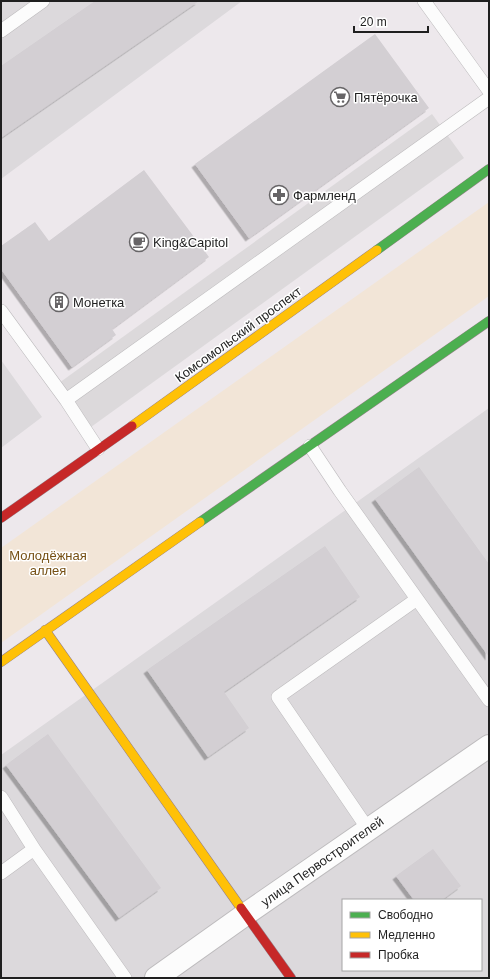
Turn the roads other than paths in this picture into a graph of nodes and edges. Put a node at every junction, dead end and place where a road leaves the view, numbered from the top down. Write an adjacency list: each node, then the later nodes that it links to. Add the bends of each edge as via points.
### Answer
1 (43, 1): 3 (lane)
2 (424, 1): 4 (lane)
3 (1, 31)
4 (489, 91)
5 (489, 98): 9 (lane)
6 (489, 169): 11 (main road, Комсомольский проспект)
7 (1, 311): 9 (lane)
8 (489, 321): 10 (main road)
9 (66, 400): 11 (lane)
10 (310, 446): 13 (lane); 14 (main road)
11 (98, 449): 12 (main road, Комсомольский проспект)
12 (1, 518)
13 (417, 599): 16 (lane); 19 (lane, via 278,697)
14 (45, 630): 15 (main road); 22 (main road)
15 (1, 662)
16 (489, 700)
17 (489, 746): 19 (street, улица Первостроителей)
18 (1, 797): 20 (lane)
19 (368, 829): 22 (street, улица Первостроителей)
20 (34, 849): 21 (lane); 23 (lane)
21 (1, 873)
22 (246, 914): 24 (street, улица Первостроителей); 25 (main road)
23 (125, 978)
24 (156, 978)
25 (291, 978)

